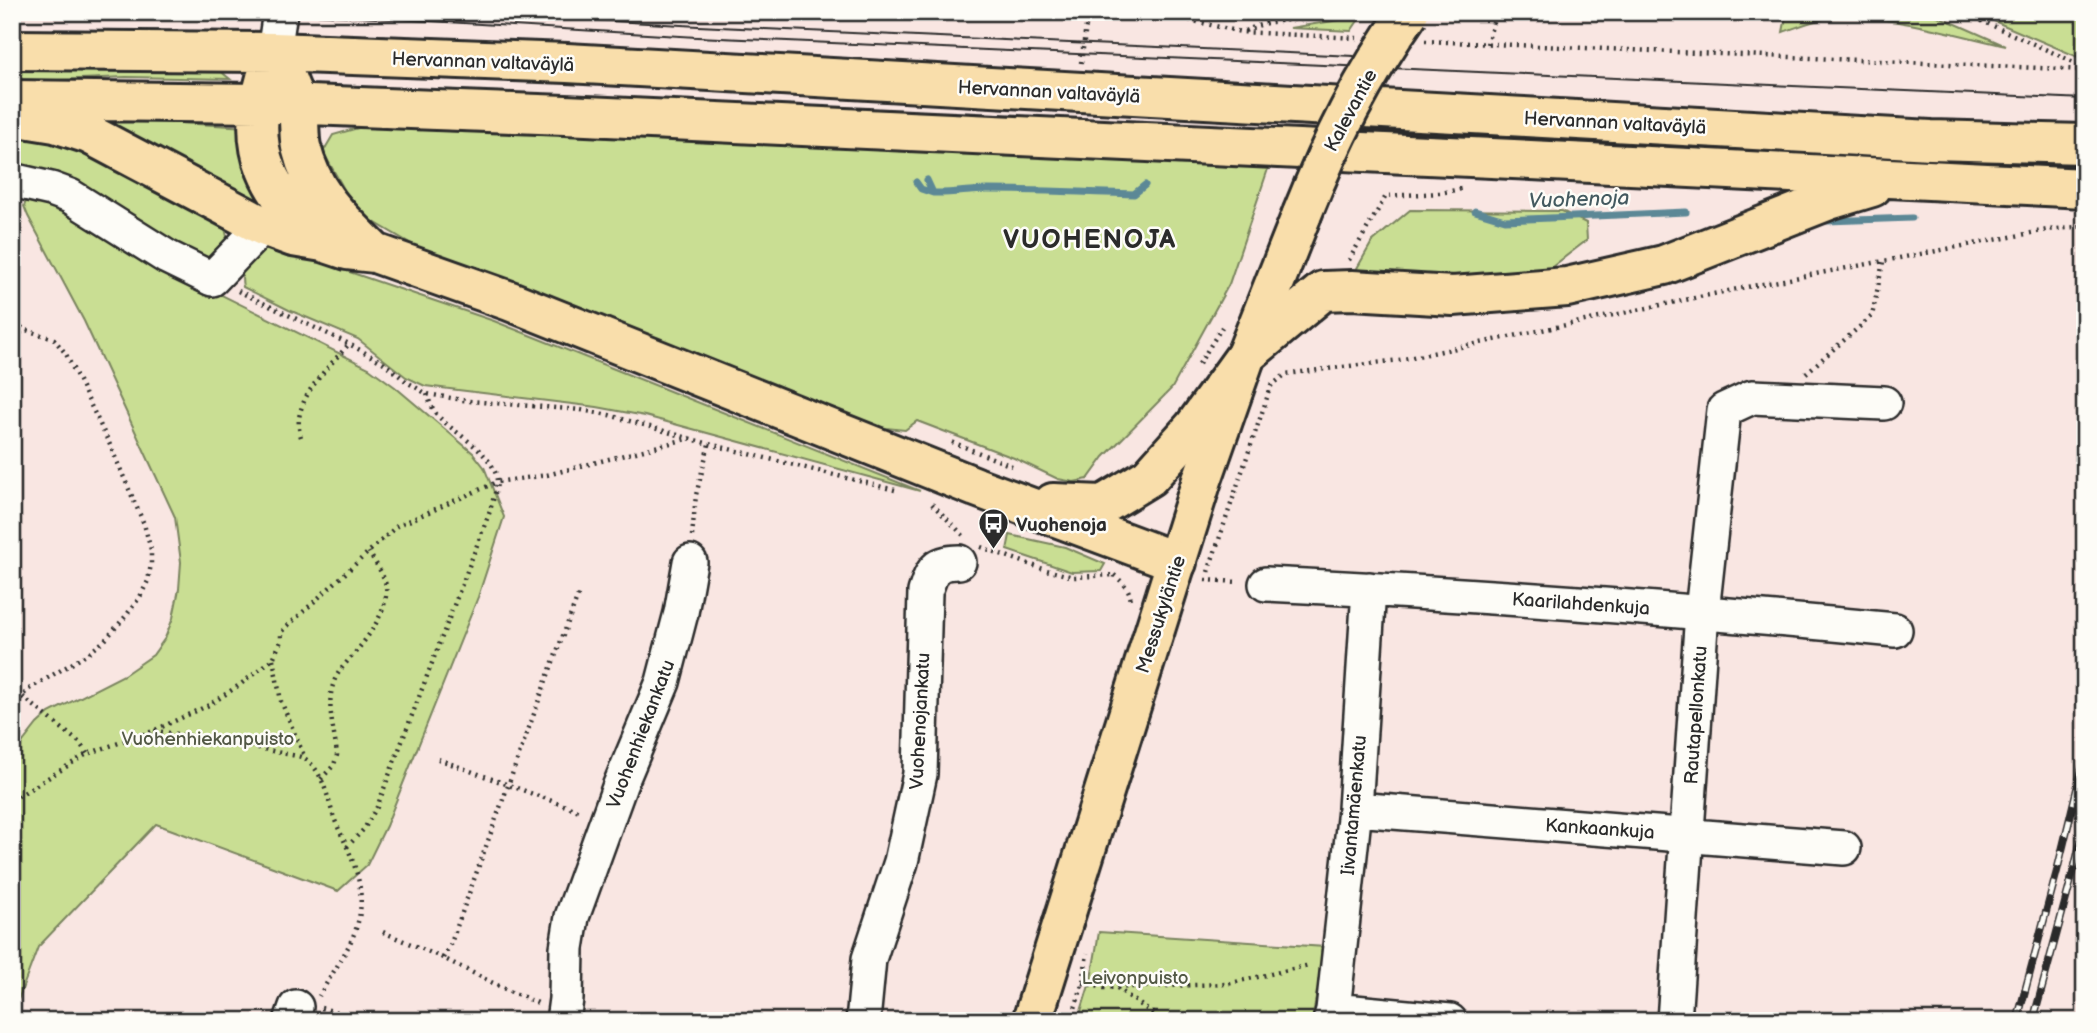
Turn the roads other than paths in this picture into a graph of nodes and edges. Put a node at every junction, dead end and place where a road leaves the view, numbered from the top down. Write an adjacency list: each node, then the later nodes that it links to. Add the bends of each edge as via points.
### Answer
1 (280, 12): 4 (street)
2 (1416, 27): 13 (main road, Kalevantie, bridge, via 1380,53 1352,101)
3 (12, 50): 4 (main road, Hervannan valtaväylä)
4 (274, 52): 6 (main road); 7 (main road); 9 (main road, Hervannan valtaväylä, via 567,63)
5 (12, 100): 6 (main road)
6 (259, 103): 7 (main road); 15 (main road, via 263,162 277,193)
7 (297, 105): 10 (main road); 16 (main road, via 300,145 318,192)
8 (12, 116): 14 (main road, via 89,134)
9 (2085, 144)
10 (1899, 179): 12 (main road); 17 (main road, via 1829,200 1664,265 1567,287 1454,296 1323,291)
11 (12, 180): 14 (street, via 70,196 167,257 212,279)
12 (2085, 188)
13 (1302, 214): 17 (main road, Messukyläntie)
14 (263, 226): 15 (main road)
15 (323, 242): 16 (main road)
16 (375, 253): 19 (main road, via 510,301)
17 (1246, 355): 19 (main road, via 1169,456 1122,495 1103,505); 22 (main road, Messukyläntie, via 1202,480)
18 (1884, 403): 25 (street, Rautapellonkatu, via 1752,397 1724,410)
19 (1012, 500): 22 (main road, via 1120,559)
20 (965, 548): 33 (street, Vuohenojankatu, via 933,570 925,592 920,774 901,862 869,959)
21 (690, 562): 31 (street, Vuohenhiekankatu, via 663,682 572,917)
22 (1194, 577): 32 (main road, Messukyläntie, via 1141,672)
23 (1266, 584): 24 (street, Kaarilahdenkuja)
24 (1369, 589): 25 (street, Kaarilahdenkuja); 27 (street, Iivantamäenkatu)
25 (1702, 612): 26 (street, Kaarilahdenkuja); 28 (street, Rautapellonkatu)
26 (1895, 630)
27 (1355, 809): 28 (street, Kankaankuja); 30 (street, Iivantamäenkatu)
28 (1688, 835): 29 (street, Kankaankuja); 35 (street, Rautapellonkatu)
29 (1844, 848)
30 (1331, 1016): 34 (street)
31 (564, 1017)
32 (1033, 1020)
33 (863, 1021)
34 (1450, 1021)
35 (1674, 1021)

